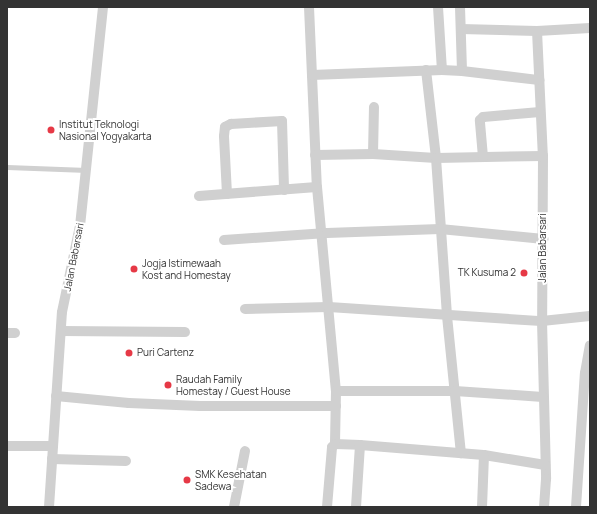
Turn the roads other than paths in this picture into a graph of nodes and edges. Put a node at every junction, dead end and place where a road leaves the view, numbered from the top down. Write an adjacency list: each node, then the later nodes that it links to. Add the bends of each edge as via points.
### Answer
1 (103, 7): 21 (street, Jalan Babarsari)
2 (309, 7): 11 (street)
3 (438, 7): 9 (street)
4 (460, 7): 6 (street)
5 (590, 28): 7 (street)
6 (461, 29): 7 (street); 10 (street)
7 (537, 31): 12 (street, Jalan Babarsari)
8 (426, 70): 9 (street); 11 (street); 19 (street)
9 (442, 70): 10 (street)
10 (462, 71): 12 (street)
11 (312, 75): 16 (street)
12 (539, 80): 14 (street, Jalan Babarsari)
13 (374, 107): 15 (street)
14 (540, 112): 17 (street, Jalan Babarsari); 18 (street, via 481,119)
15 (373, 154): 16 (street); 19 (street)
16 (315, 155): 22 (street)
17 (543, 156): 18 (street); 28 (street, Jalan Babarsari)
18 (483, 157): 19 (street)
19 (436, 158): 26 (street)
20 (7, 167): 21 (lane)
21 (87, 170): 35 (street, Jalan Babarsari, via 80,226 62,312)
22 (317, 187): 23 (street); 27 (street)
23 (284, 190): 24 (street); 24 (street, via 282,121 231,124 225,127 224,136)
24 (227, 194): 25 (street)
25 (199, 196)
26 (440, 229): 27 (street); 28 (street); 32 (street)
27 (321, 233): 29 (street); 30 (street)
28 (544, 239): 34 (street, Jalan Babarsari)
29 (224, 240)
30 (329, 307): 31 (street); 32 (street); 38 (street)
31 (245, 309)
32 (447, 316): 34 (street); 39 (street)
33 (590, 316): 34 (street)
34 (542, 321): 41 (street, Jalan Babarsari)
35 (61, 331): 36 (street); 40 (street, Jalan Babarsari)
36 (185, 332)
37 (590, 345): 59 (street, via 585,373)
38 (336, 391): 39 (street); 42 (street)
39 (455, 391): 41 (street); 48 (street)
40 (56, 396): 42 (street, via 200,406); 46 (street, Jalan Babarsari)
41 (543, 397): 52 (street, Jalan Babarsari)
42 (336, 406): 43 (street)
43 (333, 445): 44 (street); 55 (street)
44 (360, 445): 48 (street); 56 (street)
45 (7, 446): 46 (street)
46 (53, 446): 50 (street, Jalan Babarsari)
47 (245, 451): 54 (street)
48 (461, 453): 49 (street)
49 (484, 455): 52 (street); 57 (street)
50 (52, 459): 51 (street); 53 (street, Jalan Babarsari)
51 (126, 461)
52 (545, 465): 58 (street, Jalan Babarsari)
53 (49, 507)
54 (234, 507)
55 (327, 507)
56 (356, 507)
57 (482, 507)
58 (544, 507)
59 (576, 507)

